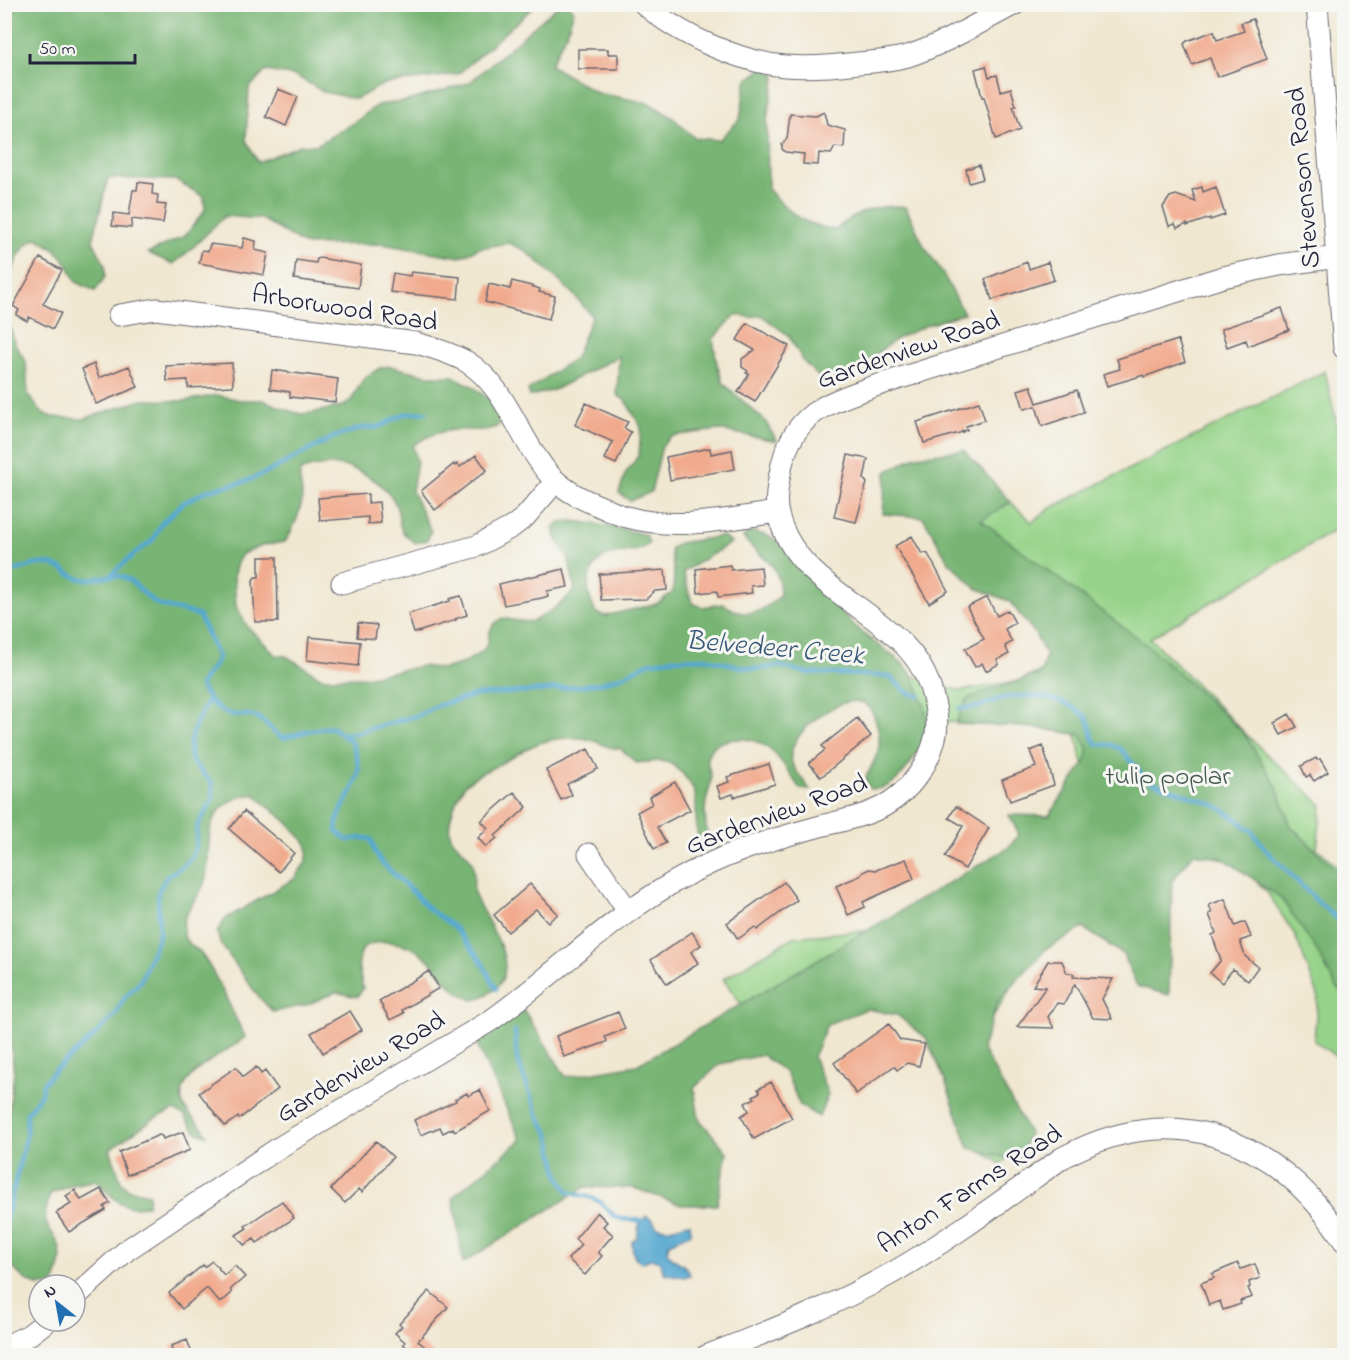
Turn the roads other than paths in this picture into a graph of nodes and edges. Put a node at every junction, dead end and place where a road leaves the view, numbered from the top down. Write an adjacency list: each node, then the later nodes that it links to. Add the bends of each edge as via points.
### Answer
1 (644, 4): 2 (street, via 679,29 741,56 784,66 829,67 907,56)
2 (1015, 4)
3 (1317, 4): 4 (street, Stevenson Road)
4 (1337, 257): 6 (street, Stevenson Road); 8 (street, Gardenview Road, via 1223,277 872,387 826,405 800,424 791,436 781,471)
5 (119, 315): 7 (street, Arborwood Road, via 156,309 416,343 448,352 470,363 487,380)
6 (1344, 348)
7 (556, 481): 8 (street, Arborwood Road, via 626,517 657,522 696,524); 9 (street, via 525,517 477,546)
8 (777, 512): 11 (street, Gardenview Road, via 793,547 808,567 904,643 919,662 935,705 935,736 929,754 911,786 878,809 745,849 680,878)
9 (342, 583)
10 (589, 854): 11 (street)
11 (628, 911): 13 (street, Gardenview Road, via 490,1021 280,1147 128,1250)
12 (1344, 1241): 16 (street, Anton Farms Road, via 1301,1187 1281,1168 1244,1145 1183,1130 1127,1134 1082,1147 1062,1158 933,1247 857,1292)
13 (87, 1286)
14 (32, 1333): 15 (street)
15 (6, 1343)
16 (706, 1356)

